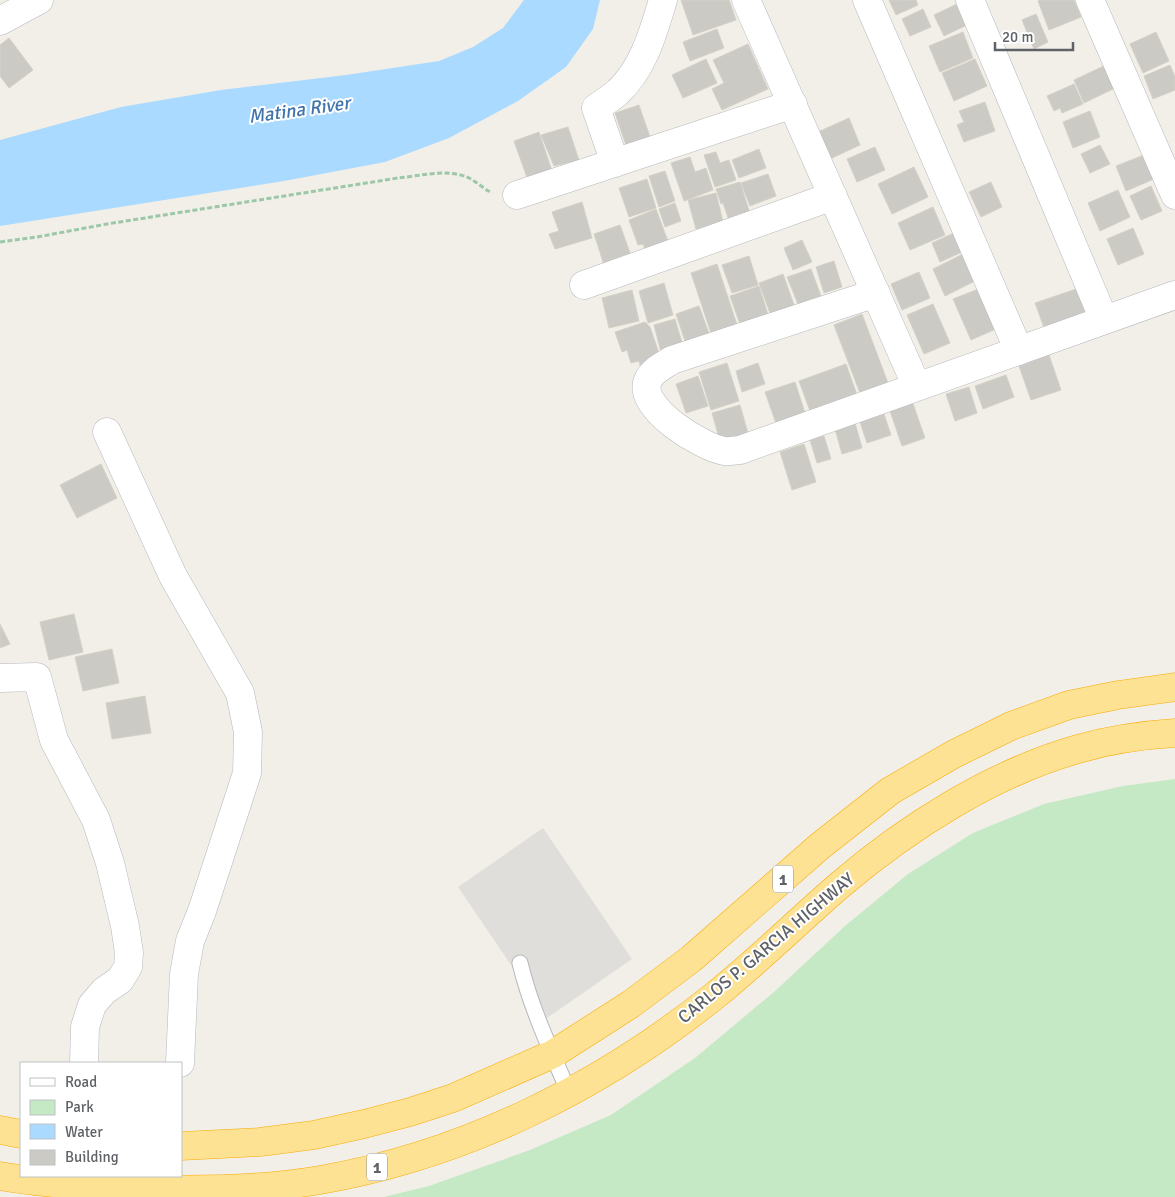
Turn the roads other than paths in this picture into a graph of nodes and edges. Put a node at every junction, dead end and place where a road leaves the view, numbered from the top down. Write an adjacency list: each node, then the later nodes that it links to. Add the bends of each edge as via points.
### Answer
1 (39, 0): 7 (street)
2 (663, 0): 9 (street, via 648,47 632,76 617,93 596,108)
3 (746, 0): 8 (street)
4 (867, 0): 17 (street)
5 (970, 0): 16 (street)
6 (1090, 0): 10 (street)
7 (0, 22)
8 (793, 104): 9 (street); 12 (street)
9 (615, 162): 11 (street)
10 (1175, 194)
11 (517, 195)
12 (832, 196): 13 (street); 14 (street)
13 (584, 285)
14 (876, 293): 18 (street); 18 (street, via 672,360 655,370 648,380 646,390 651,402 680,429 706,445 726,451 740,450)
15 (1175, 295): 16 (street)
16 (1104, 320): 17 (street)
17 (1019, 351): 18 (street)
18 (917, 387)
19 (107, 432): 26 (street, via 173,576 240,694 248,732 247,773 190,941 184,974)
20 (0, 678): 25 (street, via 37,677 54,740 96,820 125,926 128,967 120,980 92,1005 85,1027)
21 (1175, 687): 24 (highway, 1, via 1118,695 1052,711 1011,726 954,754 890,791 820,846 691,959 631,1004)
22 (1175, 733): 27 (highway, CARLOS P. GARCIA HIGHWAY / 1, via 1123,739 1078,749 1024,769 909,830 842,883 713,997 650,1043)
23 (520, 963): 24 (lane, via 536,1016)
24 (553, 1054): 27 (lane); 30 (highway, 1, via 453,1098 364,1124 260,1142)
25 (84, 1062)
26 (180, 1062)
27 (570, 1093): 33 (highway, CARLOS P. GARCIA HIGHWAY / 1, via 465,1140 372,1169 262,1187)
28 (0, 1130): 29 (highway)
29 (20, 1134)
30 (182, 1146)
31 (0, 1176): 32 (highway, CARLOS P. GARCIA HIGHWAY / 1, via 31,1181)
32 (81, 1181): 33 (highway, CARLOS P. GARCIA HIGHWAY / 1)
33 (176, 1183)

